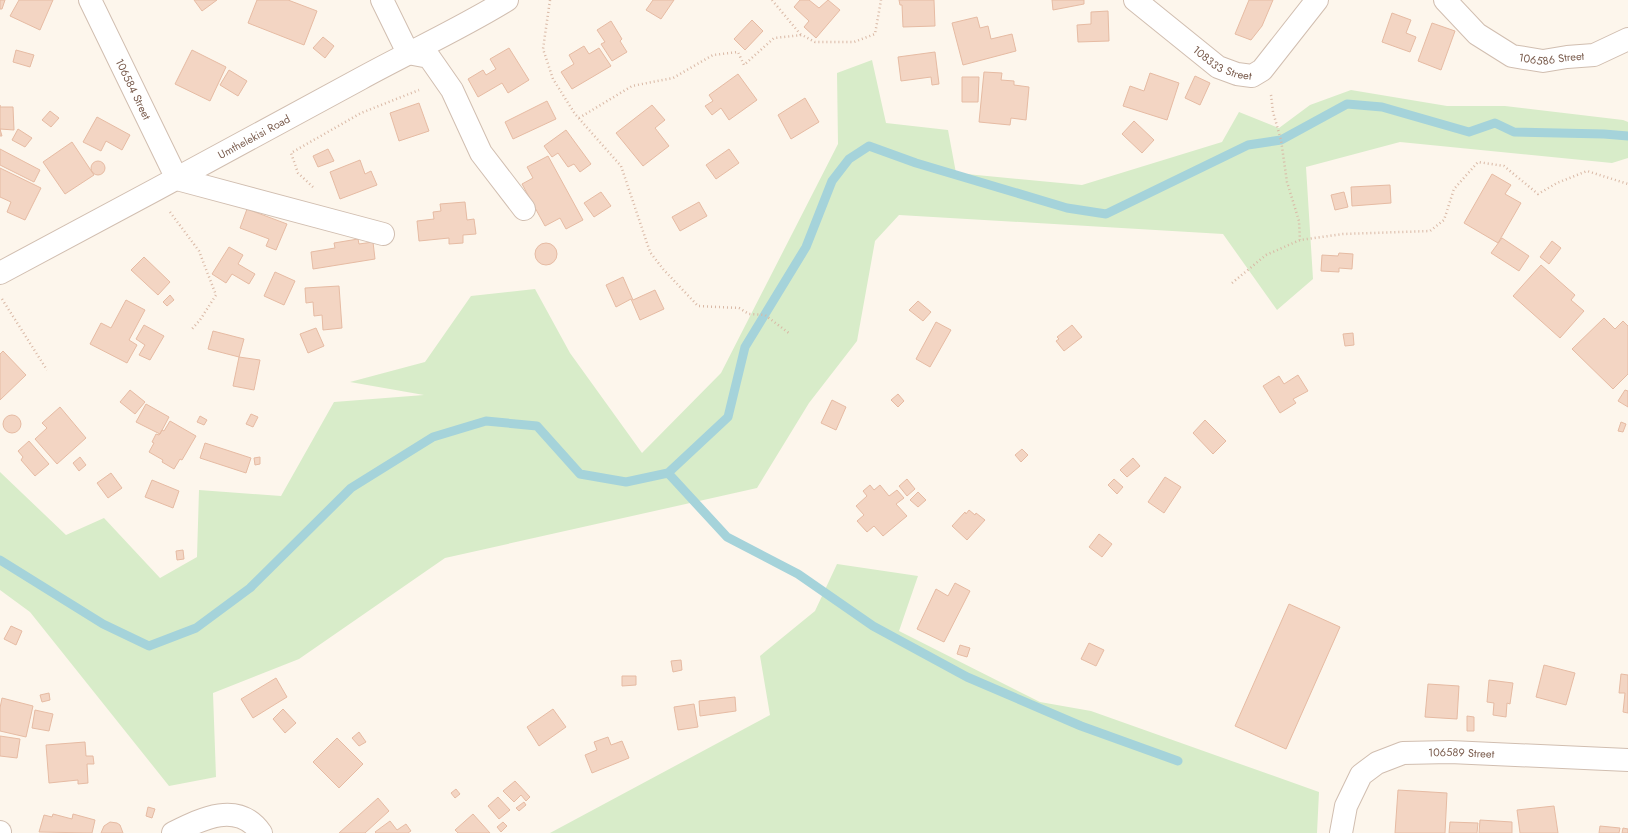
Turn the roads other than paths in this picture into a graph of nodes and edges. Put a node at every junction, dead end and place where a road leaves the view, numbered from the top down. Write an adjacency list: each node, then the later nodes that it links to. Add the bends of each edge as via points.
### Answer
1 (90, 0): 9 (street, 106584 Street)
2 (382, 0): 8 (street)
3 (507, 0): 8 (street, Umthelekisi Road)
4 (1135, 0): 5 (street, 108333 Street, via 1218,67 1252,76 1262,70)
5 (1317, 0)
6 (1445, 0): 7 (street, 106586 Street, via 1477,34 1512,56 1543,61 1594,55)
7 (1628, 39)
8 (408, 53): 9 (street, Umthelekisi Road); 10 (street, via 429,57 452,90 480,153)
9 (177, 179): 11 (street); 12 (street, Umthelekisi Road)
10 (524, 209)
11 (383, 234)
12 (0, 273)
13 (1628, 760): 16 (street, 106589 Street, via 1450,752 1403,753 1377,763 1361,775 1346,806)
14 (173, 833): 15 (street, via 201,819 224,814 255,825)
15 (261, 833)
16 (1341, 833)

